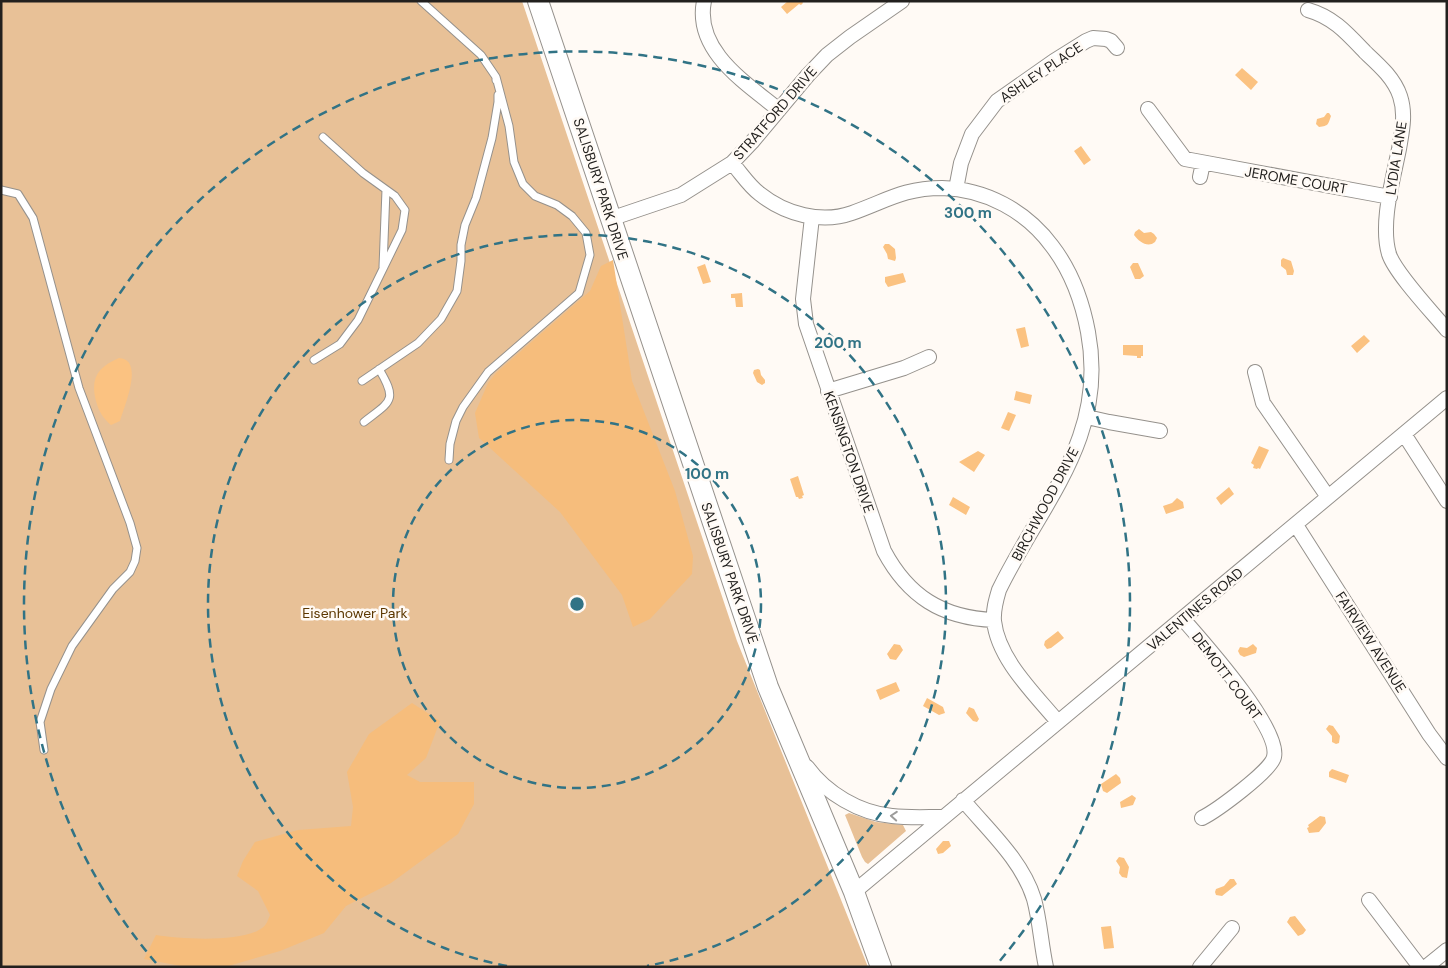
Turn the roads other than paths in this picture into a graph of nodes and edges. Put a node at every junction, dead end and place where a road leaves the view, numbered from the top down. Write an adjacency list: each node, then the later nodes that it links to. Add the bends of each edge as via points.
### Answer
1 (421, 1): 7 (lane, via 481,55)
2 (538, 1): 19 (main road, SALISBURY PARK DRIVE)
3 (704, 1): 8 (street, via 705,27 718,56)
4 (902, 1): 8 (street, STRATFORD DRIVE, via 836,47)
5 (1308, 10): 17 (street, LYDIA LANE, via 1338,24 1396,86 1404,119)
6 (1117, 48): 14 (street, ASHLEY PLACE, via 1106,39 1086,41 997,102 972,134)
7 (496, 77): 24 (lane, via 497,111 476,198 465,225 457,291 441,320 418,343); 33 (lane, via 510,126 514,162 523,184 535,196 557,205 572,216 586,233 590,254 579,293 488,372 463,407 456,421)
8 (779, 110): 11 (street, STRATFORD DRIVE)
9 (1148, 110): 12 (street, JEROME COURT, via 1185,159)
10 (323, 137): 16 (lane)
11 (732, 162): 18 (street, BIRCHWOOD DRIVE, via 760,194 785,209); 19 (street, STRATFORD DRIVE, via 681,195)
12 (1203, 163): 13 (street); 17 (street, JEROME COURT)
13 (1200, 177)
14 (956, 189): 18 (street, BIRCHWOOD DRIVE, via 906,192 850,214); 29 (street, BIRCHWOOD DRIVE, via 996,199 1020,214 1045,236 1067,268 1082,302 1090,344 1091,381)
15 (1, 190): 41 (lane, via 18,194 33,218 79,388 136,548 130,572 72,646 51,689 40,722)
16 (386, 190): 20 (lane); 20 (lane, via 405,210 402,230)
17 (1390, 197): 21 (street, LYDIA LANE, via 1386,235 1390,256)
18 (812, 217): 27 (street, KENSINGTON DRIVE, via 803,306)
19 (610, 219): 40 (main road, SALISBURY PARK DRIVE, via 768,687)
20 (383, 271): 23 (lane, via 358,320 340,344)
21 (1447, 330)
22 (929, 357): 27 (street)
23 (314, 360)
24 (379, 369): 26 (lane); 30 (lane, via 389,385 391,396 388,403)
25 (1255, 372): 34 (street, via 1263,403)
26 (362, 381)
27 (828, 391): 38 (street, KENSINGTON DRIVE, via 878,537 898,574 914,592 938,608 966,617)
28 (1447, 398): 32 (street, VALENTINES ROAD)
29 (1087, 416): 31 (street); 38 (street, BIRCHWOOD DRIVE, via 1060,482 999,590)
30 (364, 422)
31 (1160, 431)
32 (1404, 434): 34 (street, VALENTINES ROAD); 35 (street)
33 (449, 460)
34 (1328, 497): 36 (street, VALENTINES ROAD)
35 (1447, 501)
36 (1296, 525): 37 (street, VALENTINES ROAD); 42 (street, FAIRVIEW AVENUE)
37 (1184, 618): 39 (street, VALENTINES ROAD); 45 (street, DEMOTT COURT, via 1246,696 1270,734 1275,751 1266,770)
38 (994, 620): 39 (street, BIRCHWOOD DRIVE, via 1007,658)
39 (1058, 722): 43 (street, VALENTINES ROAD)
40 (793, 747): 44 (street, one-way to 40, via 892,816 861,808 832,794 815,778); 46 (main road, SALISBURY PARK DRIVE)
41 (44, 750)
42 (1447, 758)
43 (963, 800): 44 (street, VALENTINES ROAD); 51 (street, via 1027,881 1038,915)
44 (942, 817): 46 (street, VALENTINES ROAD)
45 (1202, 818)
46 (854, 892): 50 (main road, SALISBURY PARK DRIVE)
47 (1369, 900): 53 (street)
48 (1232, 928): 52 (street)
49 (1447, 950): 54 (street)
50 (881, 967)
51 (1046, 967)
52 (1200, 967)
53 (1420, 967)
54 (1426, 967)

